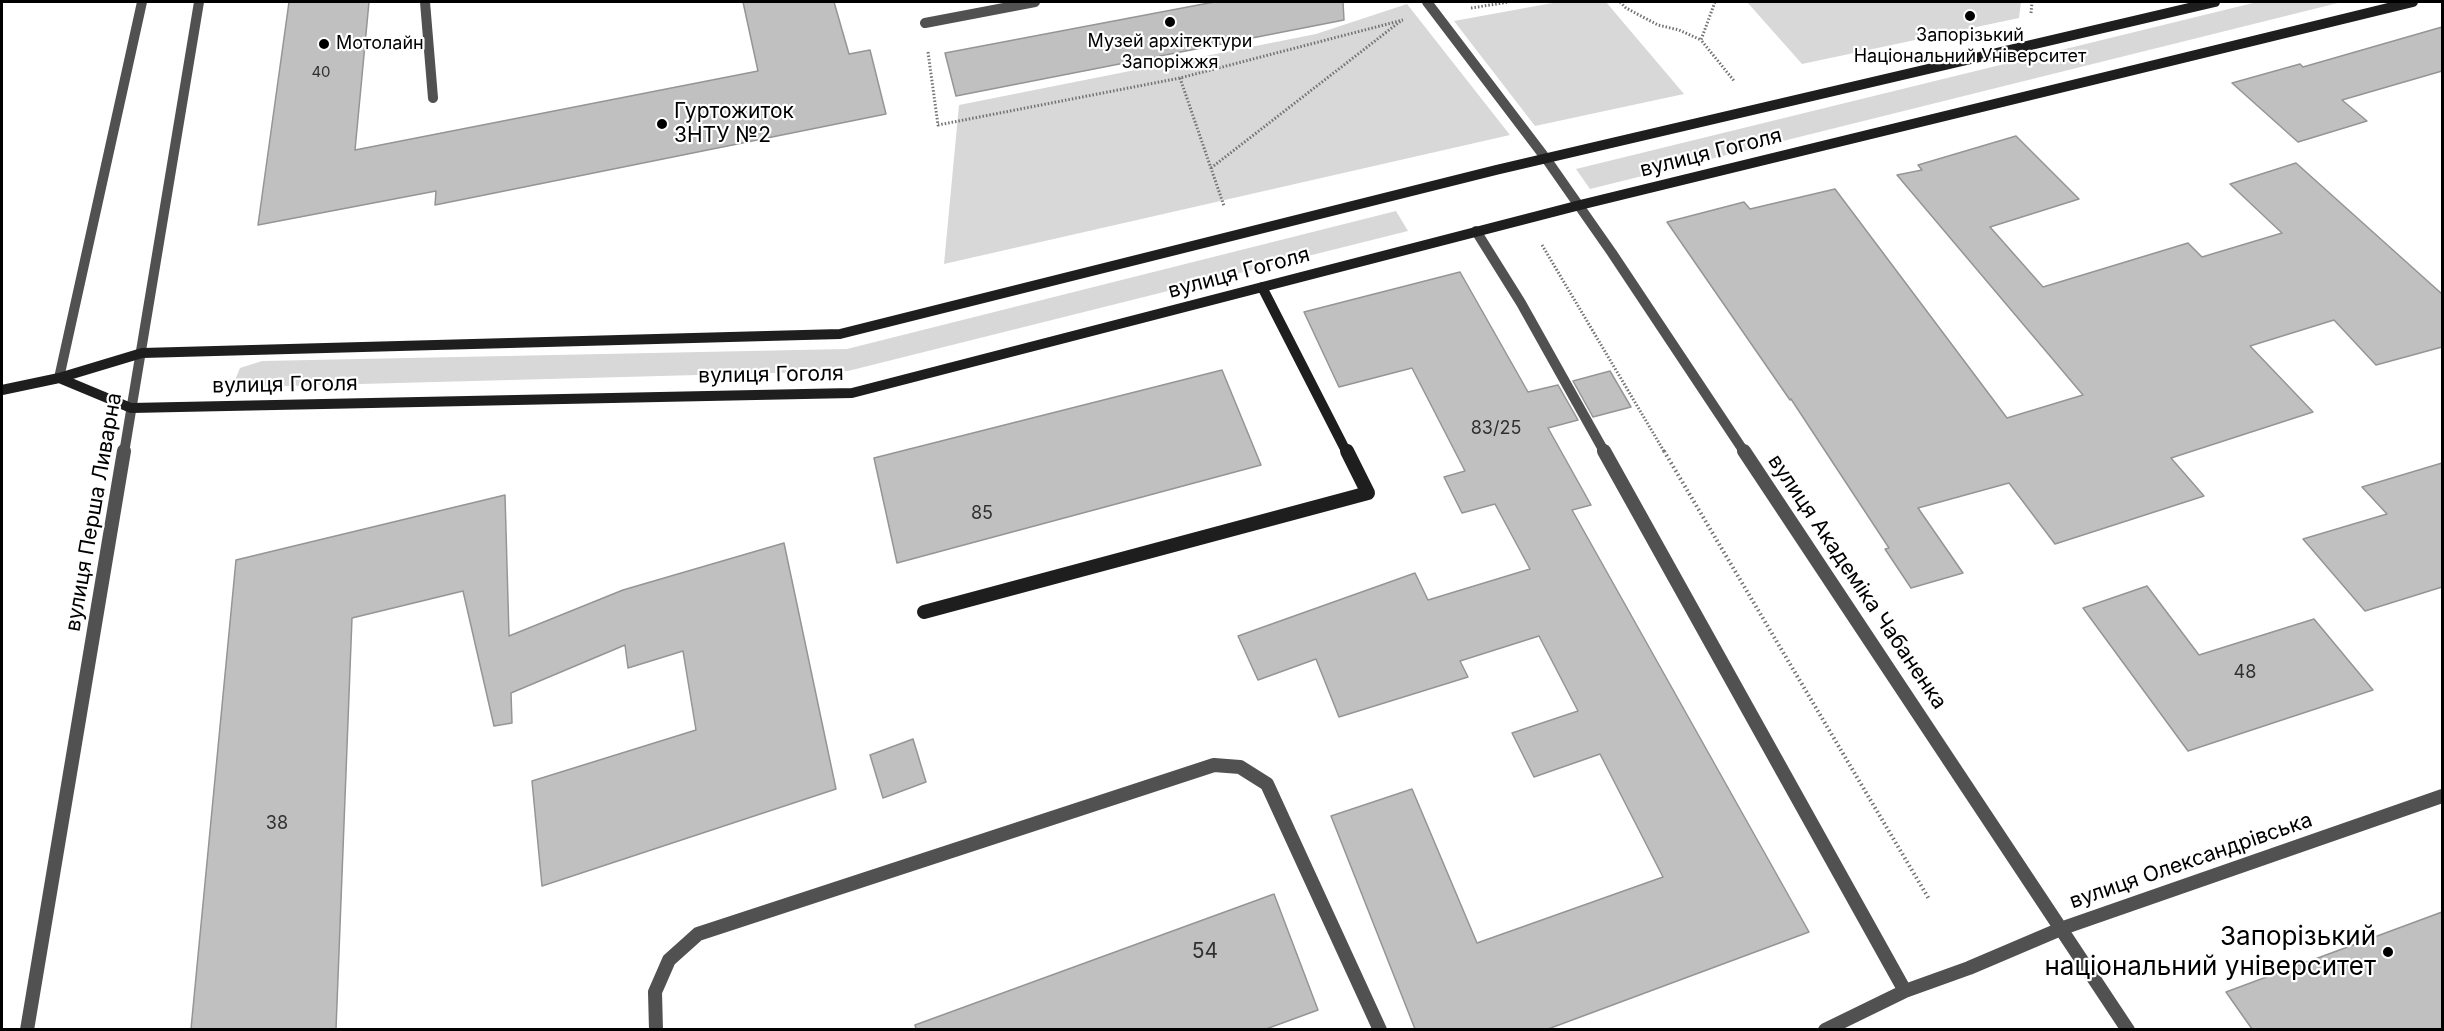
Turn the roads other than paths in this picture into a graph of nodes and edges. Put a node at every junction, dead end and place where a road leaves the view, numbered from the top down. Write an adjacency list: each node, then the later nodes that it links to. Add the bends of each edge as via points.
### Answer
1 (142, 2): 15 (street)
2 (199, 2): 14 (street, вулиця Перша Ливарна)
3 (424, 2): 9 (street)
4 (1035, 2): 8 (street)
5 (1427, 2): 10 (street, вулиця Академіка Чабаненка)
6 (2215, 2): 10 (street, вулиця Гоголя)
7 (2413, 2): 11 (street, вулиця Гоголя)
8 (925, 23)
9 (433, 98)
10 (1547, 160): 11 (street, вулиця Академіка Чабаненка); 14 (street, вулиця Гоголя, via 840,334)
11 (1580, 205): 12 (street, вулиця Гоголя); 20 (street, вулиця Академіка Чабаненка)
12 (1476, 231): 13 (street, вулиця Гоголя); 21 (street, via 1521,303)
13 (1262, 287): 17 (street, вулиця Гоголя, via 852,393); 18 (street, via 1368,494)
14 (142, 353): 15 (street, вулиця Гоголя); 17 (street, вулиця Перша Ливарна)
15 (59, 378): 16 (street, вулиця Гоголя); 17 (street, вулиця Гоголя)
16 (2, 390)
17 (131, 408): 22 (street, вулиця Перша Ливарна)
18 (924, 612)
19 (2442, 795): 20 (street, вулиця Олександрівська)
20 (2063, 928): 21 (street, вулиця Олександрівська); 26 (street, вулиця Академіка Чабаненка)
21 (1905, 991): 25 (street, вулиця Олександрівська)
22 (27, 1029)
23 (656, 1029): 24 (street, via 655,992 669,960 698,934 1214,765 1240,767 1267,784)
24 (1380, 1029)
25 (1824, 1029)
26 (2128, 1029)

